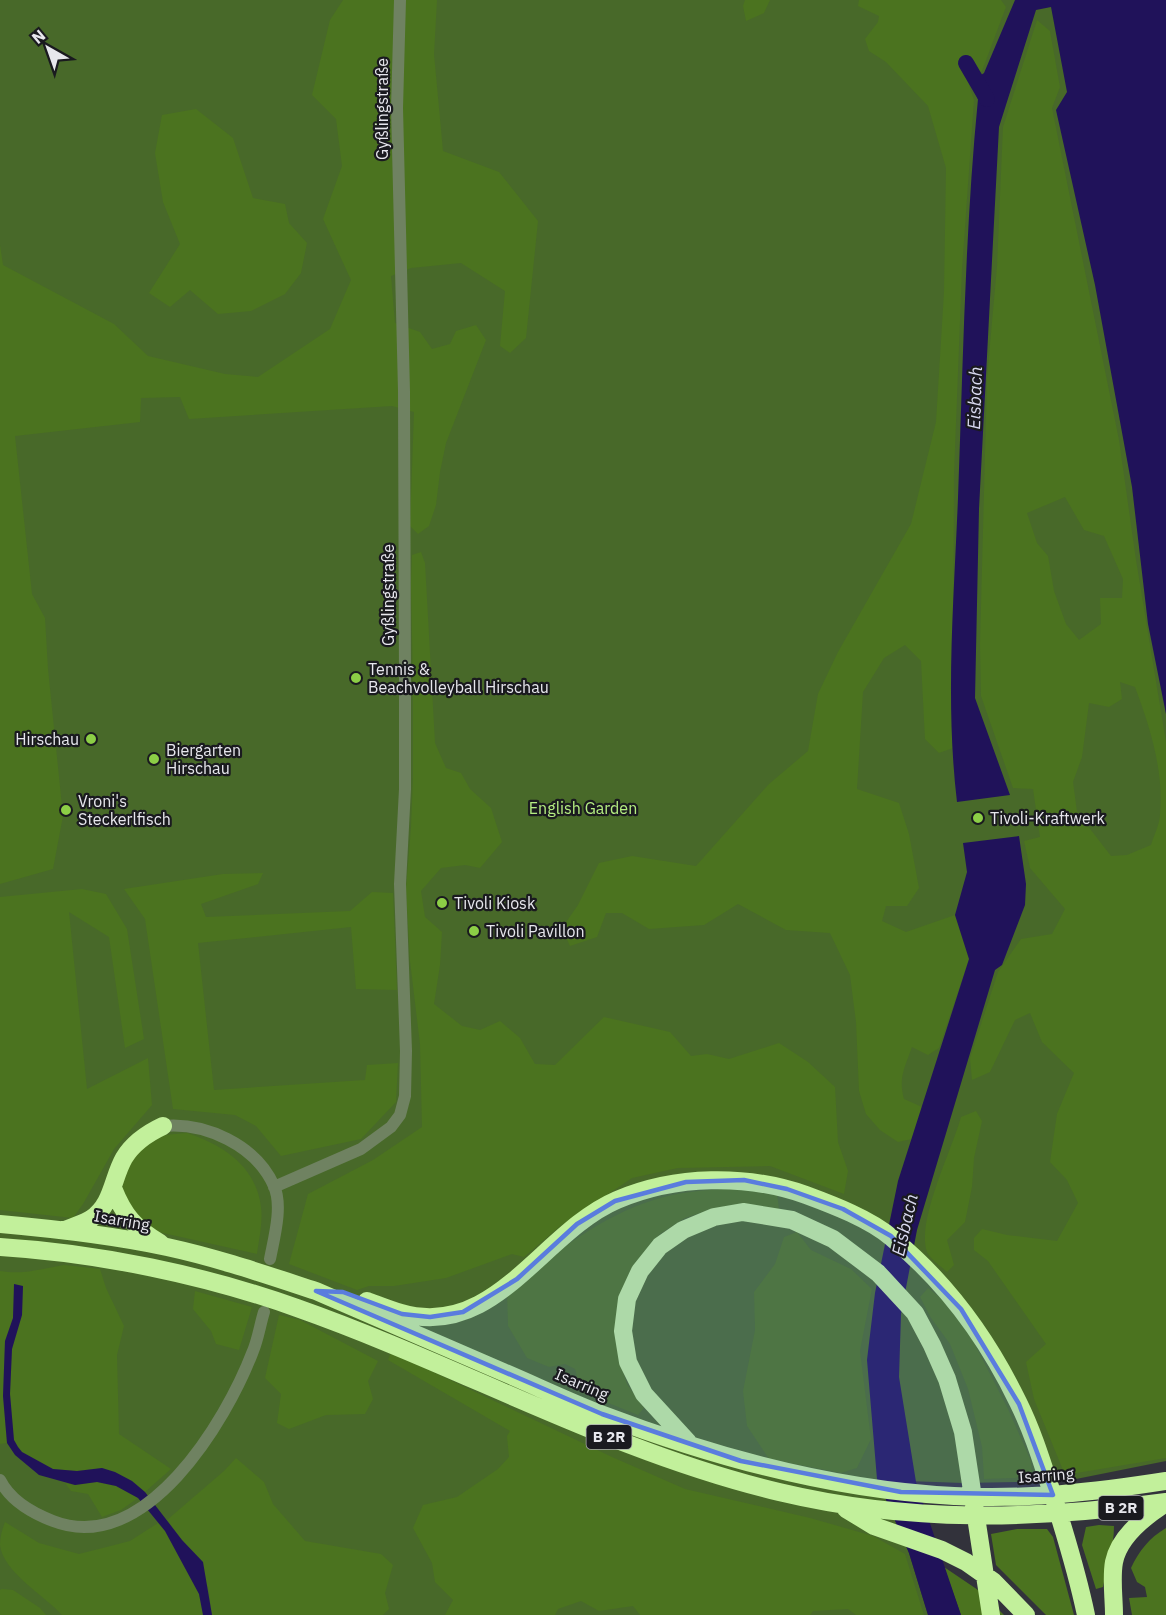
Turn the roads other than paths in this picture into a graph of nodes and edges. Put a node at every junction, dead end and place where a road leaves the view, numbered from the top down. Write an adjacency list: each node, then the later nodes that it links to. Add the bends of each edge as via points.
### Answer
1 (400, 0): 3 (street, Gyßlingstraße, via 397,108 404,391 405,789 400,884 405,1096 400,1115 391,1127 361,1149)
2 (163, 1126): 3 (street, via 198,1127 229,1138 260,1165); 4 (highway, via 147,1134 124,1158)
3 (274, 1187): 9 (street, via 278,1215)
4 (114, 1188): 6 (highway, via 104,1207 91,1219); 7 (highway, via 130,1222)
5 (2, 1224): 6 (highway, Isarring)
6 (65, 1230): 7 (highway, Isarring)
7 (167, 1247): 10 (highway, Isarring)
8 (3, 1250): 16 (highway, B 2R, via 141,1266 284,1304 390,1344 594,1431 739,1481 837,1504)
9 (270, 1259)
10 (316, 1291): 12 (highway, Isarring, via 602,1414); 19 (highway, via 343,1292 402,1314 430,1317 463,1312 489,1300 577,1224 615,1201 651,1188 686,1182 744,1180 787,1189 843,1209 891,1236 961,1309 990,1350 1019,1404 1040,1456 1077,1570)
11 (264, 1312): 13 (street, via 254,1350 226,1411 198,1451 141,1510 92,1528 62,1525 34,1514 7,1492)
12 (691, 1446): 14 (highway, Isarring, via 786,1473 863,1487 955,1496 1069,1494); 17 (highway, via 644,1394 628,1362 624,1320 627,1299 640,1271 660,1246 683,1230 714,1217 742,1212 792,1220 833,1239 878,1273 915,1313 947,1379 963,1432)
13 (0, 1480)
14 (1166, 1481)
15 (1166, 1502): 16 (highway, B 2R, via 1075,1513); 20 (highway, via 1145,1516 1127,1536 1114,1561)
16 (872, 1517): 18 (highway, via 966,1562 993,1581)
17 (991, 1615)
18 (1026, 1615)
19 (1086, 1615)
20 (1114, 1615)

